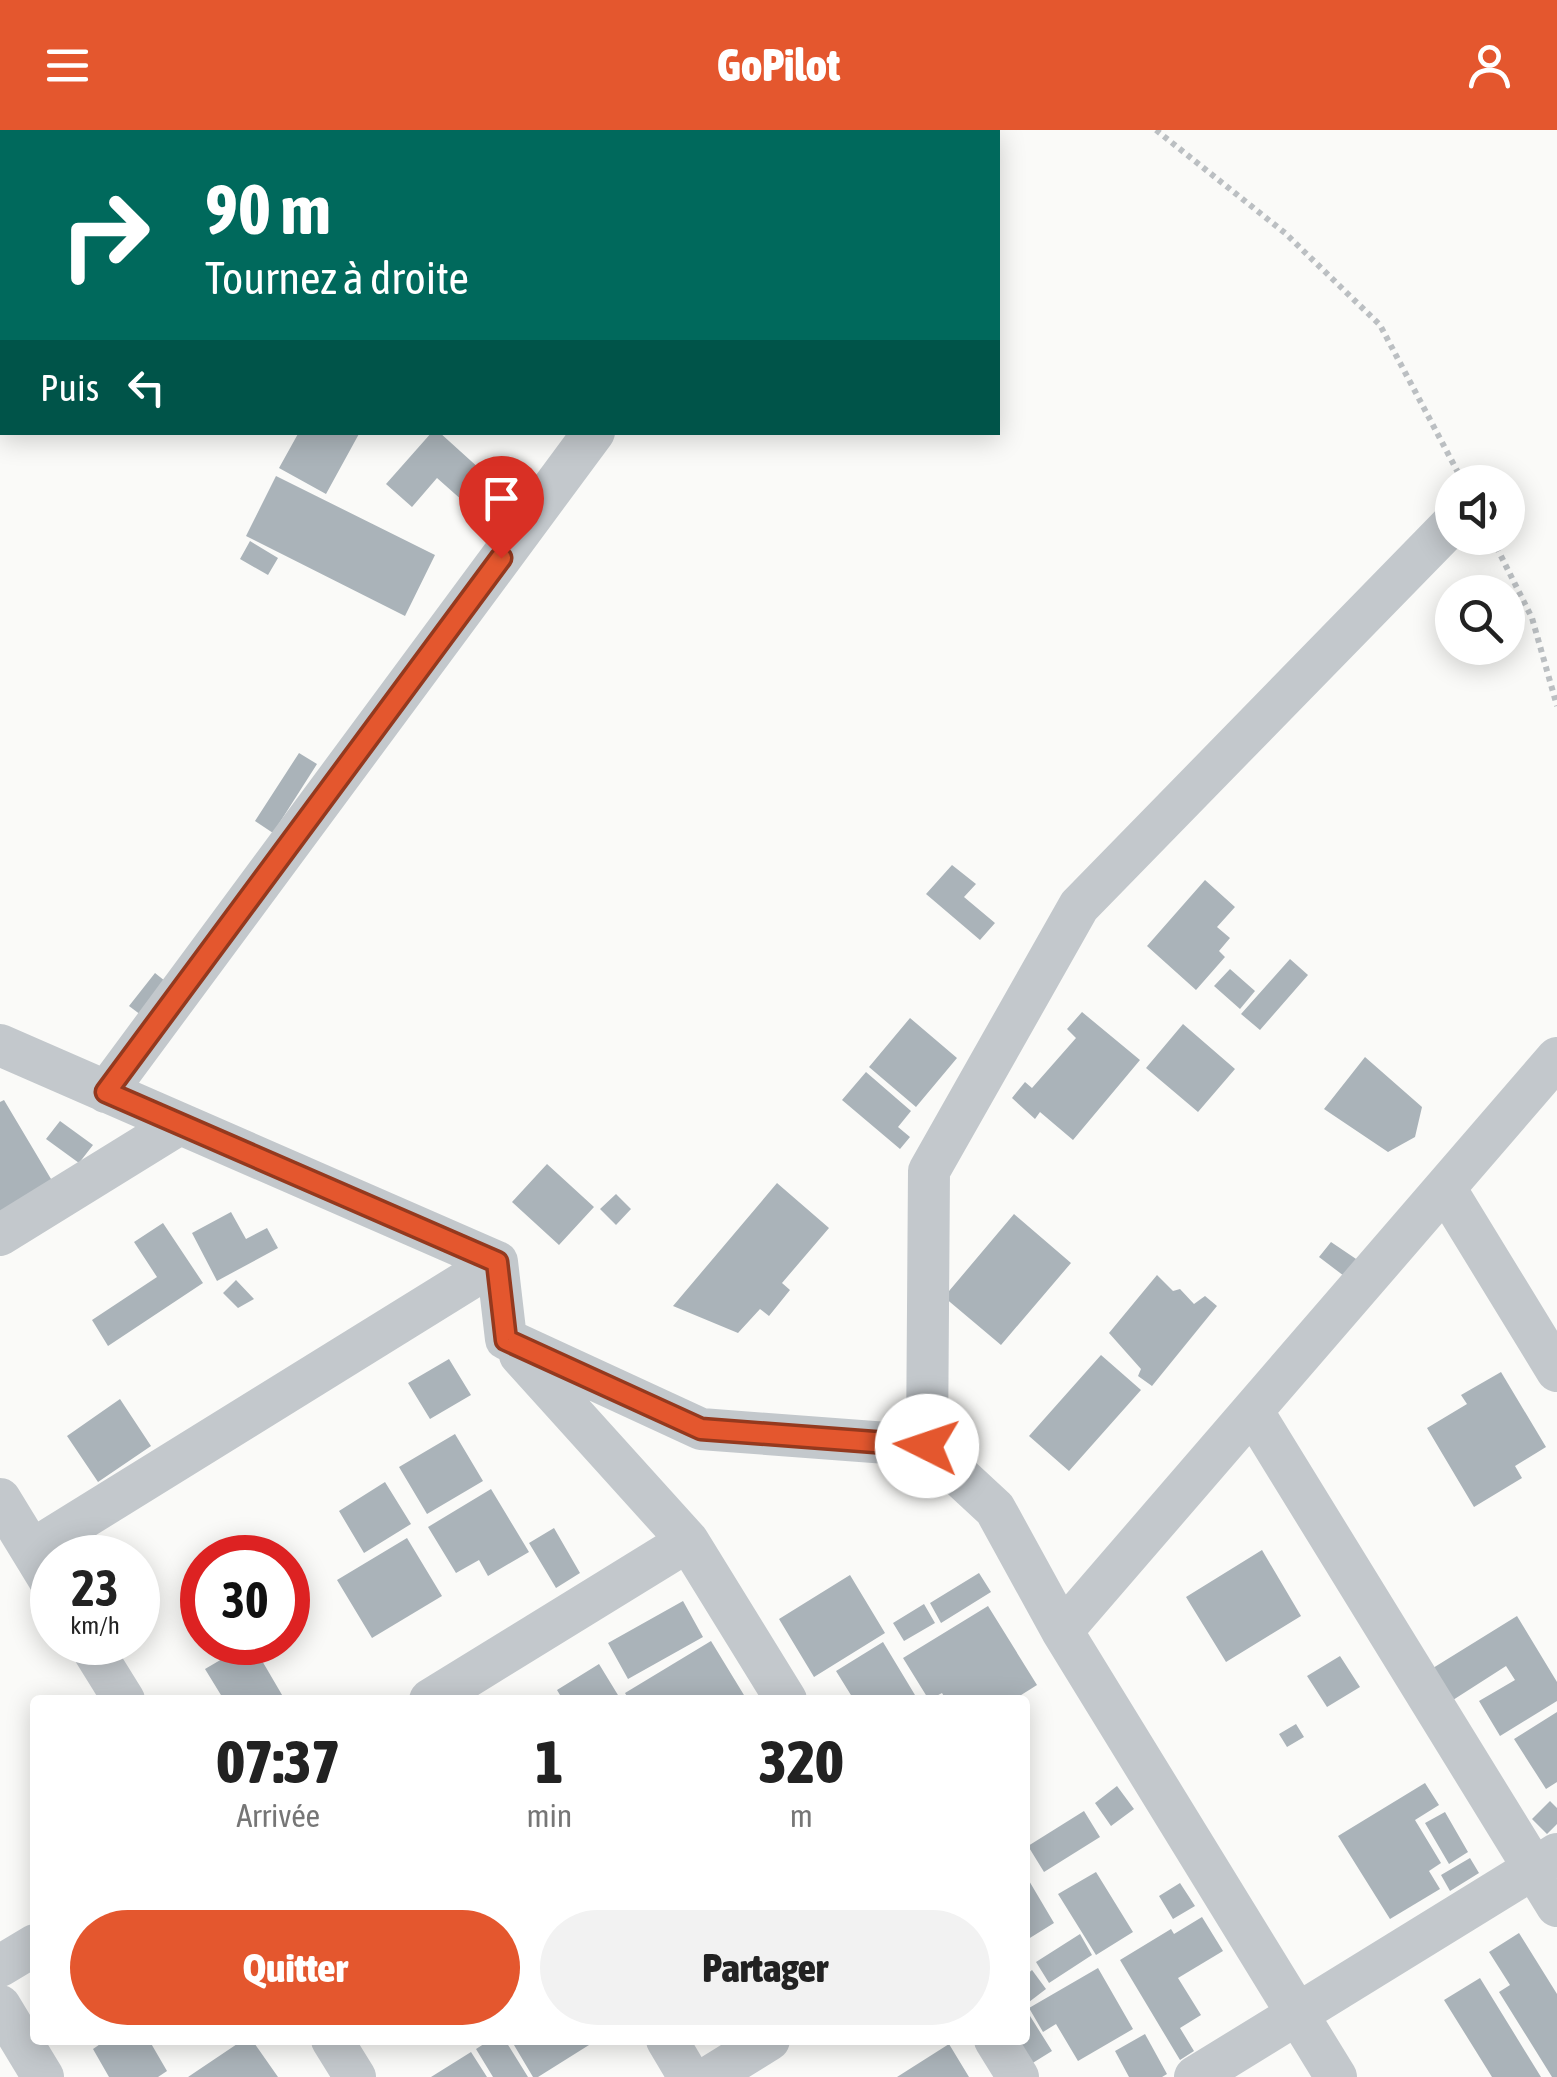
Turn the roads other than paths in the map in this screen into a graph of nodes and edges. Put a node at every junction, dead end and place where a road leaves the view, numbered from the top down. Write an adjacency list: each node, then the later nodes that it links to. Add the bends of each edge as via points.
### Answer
1 (592, 435): 5 (street)
2 (1435, 541): 13 (street, via 1079,906 929,1170)
3 (0, 1045): 5 (street)
4 (1557, 1058): 7 (street)
5 (106, 1092): 6 (street)
6 (178, 1125): 8 (street); 9 (street)
7 (1445, 1188): 11 (street); 12 (street)
8 (0, 1236)
9 (497, 1262): 10 (street); 15 (street)
10 (506, 1340): 13 (street, via 701,1429); 16 (street)
11 (1557, 1371)
12 (1254, 1412): 18 (street); 23 (street)
13 (927, 1446): 18 (street, via 995,1509)
14 (0, 1498): 17 (street)
15 (90, 1535)
16 (688, 1540): 21 (street); 22 (street)
17 (30, 1547)
18 (1062, 1631): 28 (street)
19 (102, 1665): 20 (street)
20 (121, 1695)
21 (448, 1695)
22 (783, 1695)
23 (1545, 1861): 24 (street); 28 (street)
24 (1557, 1906)
25 (30, 1947): 26 (street)
26 (0, 1966)
27 (0, 2006): 33 (street)
28 (1297, 2014): 38 (street); 39 (street)
29 (335, 2045): 34 (street)
30 (669, 2045): 35 (street)
31 (761, 2045): 36 (street)
32 (998, 2045): 37 (street)
33 (44, 2077)
34 (355, 2077)
35 (689, 2077)
36 (710, 2077)
37 (1018, 2077)
38 (1196, 2077)
39 (1336, 2077)

